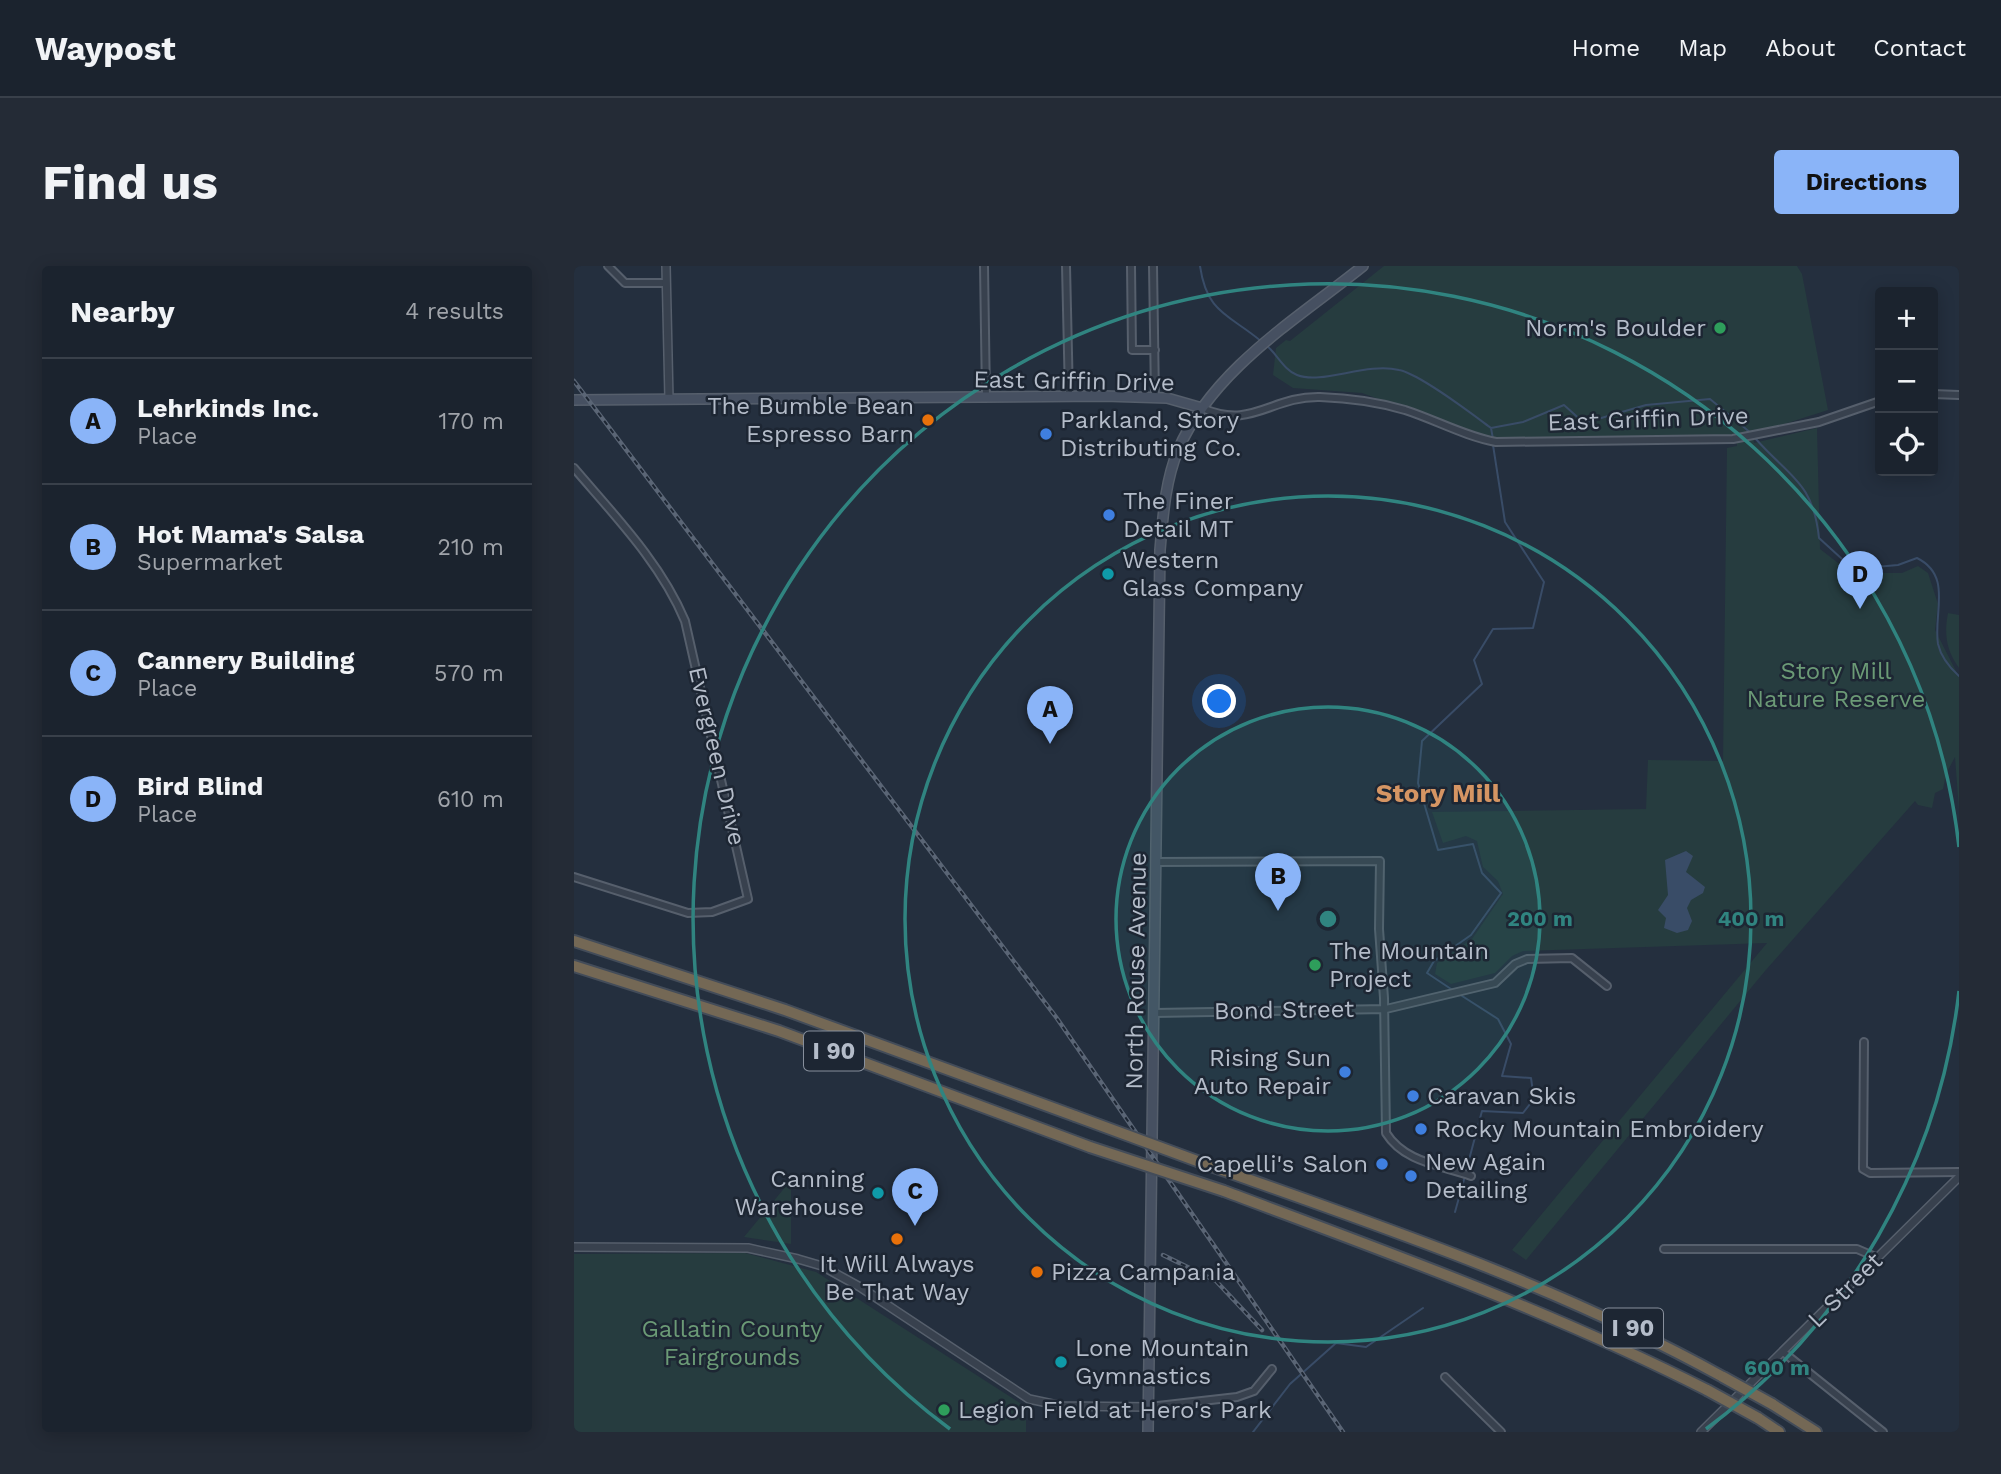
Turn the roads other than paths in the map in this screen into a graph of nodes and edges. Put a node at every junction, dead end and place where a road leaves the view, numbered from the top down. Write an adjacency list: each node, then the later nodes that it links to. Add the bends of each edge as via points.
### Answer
1 (608, 266): 8 (street, via 625,284)
2 (666, 266): 8 (street)
3 (984, 266): 13 (street)
4 (1066, 266): 11 (street)
5 (1131, 266): 9 (street, via 1132,350)
6 (1153, 266): 9 (street)
7 (1363, 266): 18 (main road, North Rouse Avenue, via 1256,351)
8 (666, 283): 15 (street)
9 (1156, 350): 14 (street)
10 (1938, 394): 12 (street)
11 (1069, 396): 13 (main road, East Griffin Drive); 14 (main road, East Griffin Drive)
12 (1959, 396)
13 (986, 397): 15 (main road, East Griffin Drive)
14 (1155, 397): 18 (main road, East Griffin Drive)
15 (669, 399): 16 (main road, East Griffin Drive)
16 (574, 400)
17 (1875, 403): 18 (street, East Griffin Drive, via 1819,422 1744,438 1496,442 1369,401 1291,400 1235,418)
18 (1202, 408): 20 (main road, North Rouse Avenue, via 1178,452 1163,510)
19 (574, 468): 21 (street, Evergreen Drive, via 628,530 685,621 748,900 712,912 688,913)
20 (1156, 862): 25 (street, via 1380,861); 26 (main road, North Rouse Avenue)
21 (574, 877)
22 (574, 941): 41 (highway, I 90, bridge, via 785,1010 1473,1259 1645,1334)
23 (574, 966): 40 (highway, I 90, bridge, via 779,1031 1458,1279 1628,1350)
24 (1607, 986): 25 (street, Bond Street, via 1572,958 1527,959 1497,982)
25 (1384, 1009): 26 (street, Bond Street); 29 (street, via 1386,1132 1412,1157)
26 (1154, 1013): 36 (main road, North Rouse Avenue)
27 (1864, 1042): 28 (street, via 1863,1169 1870,1173)
28 (1959, 1175): 32 (street, L Street)
29 (1471, 1176)
30 (574, 1247): 36 (street, via 748,1248 822,1266 1029,1399 1062,1406)
31 (1664, 1250): 32 (street, via 1857,1249)
32 (1878, 1258): 33 (street, L Street)
33 (1783, 1352): 39 (street, L Street); 42 (street)
34 (1272, 1369): 36 (street, via 1254,1391 1237,1397)
35 (1446, 1377): 38 (street)
36 (1149, 1407): 37 (main road, North Rouse Avenue)
37 (1148, 1432)
38 (1502, 1432)
39 (1701, 1432)
40 (1779, 1432)
41 (1816, 1432)
42 (1883, 1432)

